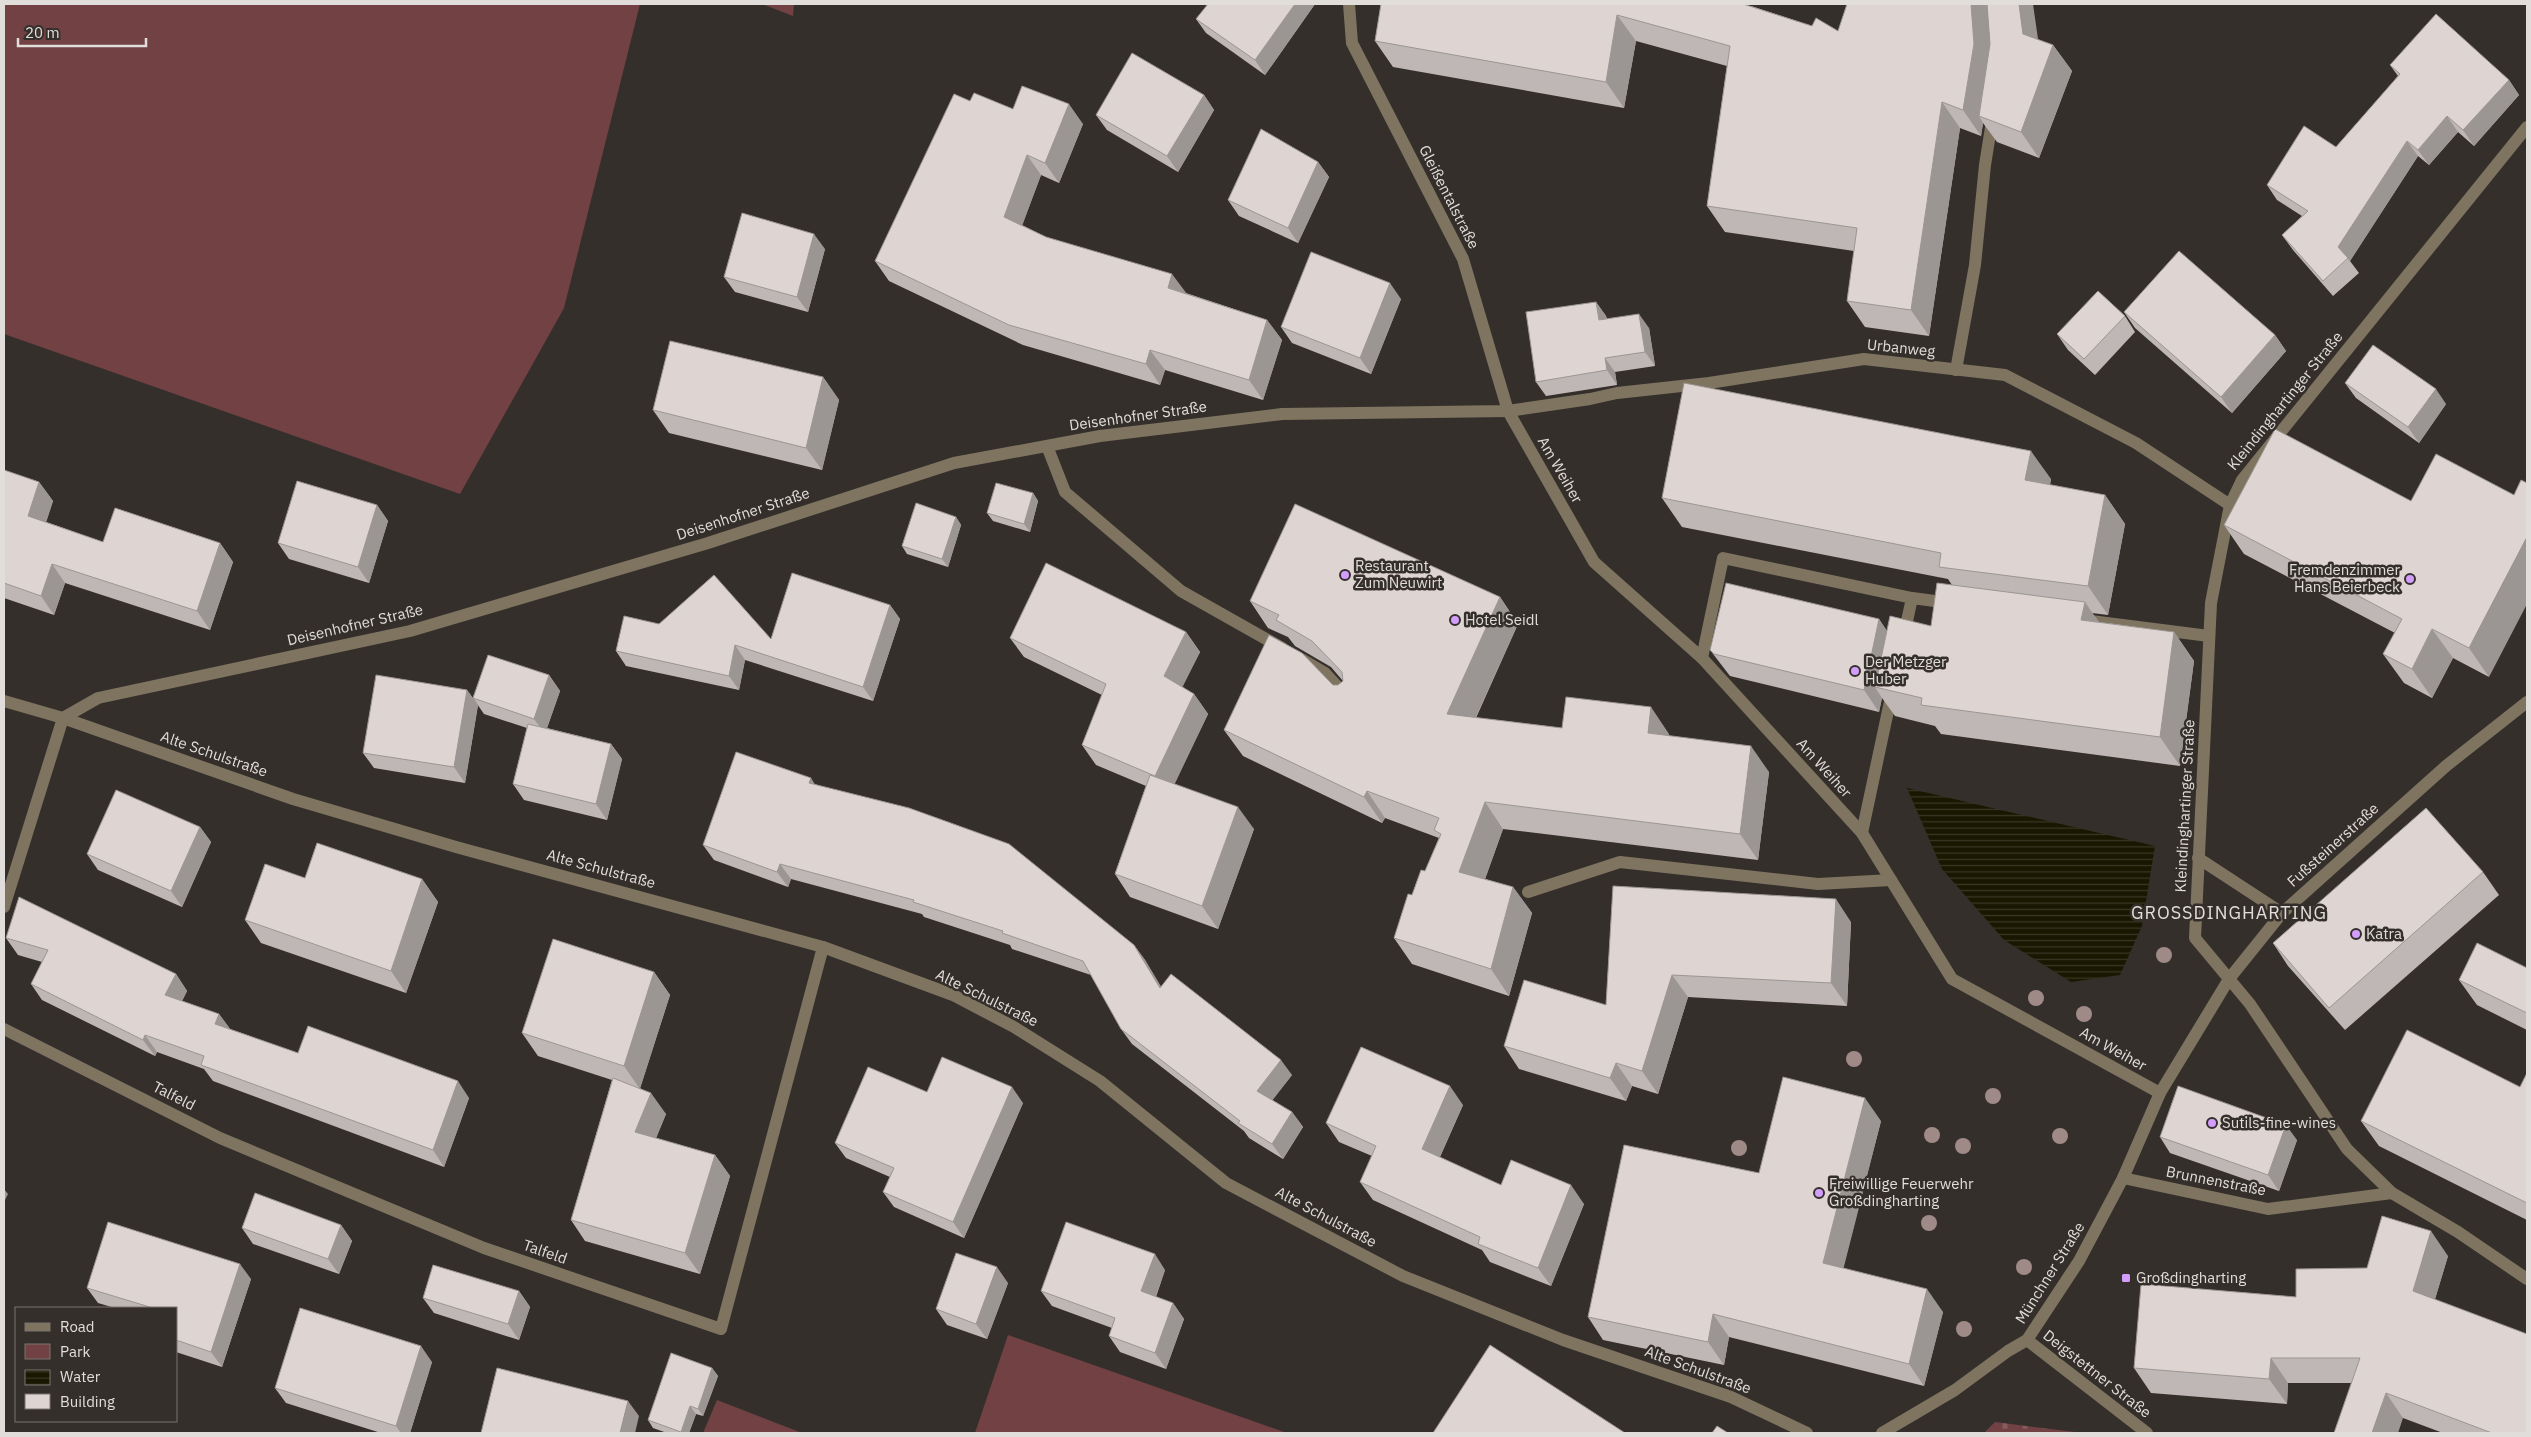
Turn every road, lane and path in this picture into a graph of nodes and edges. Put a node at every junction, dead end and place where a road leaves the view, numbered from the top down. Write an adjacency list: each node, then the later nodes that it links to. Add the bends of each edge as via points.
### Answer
1 (1349, 4): 5 (street, Gleißentalstraße, via 1352,43 1463,259)
2 (1996, 99): 4 (street, via 1985,165 1975,265)
3 (2527, 127): 7 (street, Kleindinghartinger Straße, via 2242,480)
4 (1956, 370): 5 (street, Urbanweg, via 1864,358); 7 (street, Urbanweg, via 2005,375 2136,443)
5 (1508, 411): 6 (street, Deisenhofner Straße, via 1282,414 1100,436); 13 (street, Am Weiher, via 1594,562)
6 (1047, 446): 17 (street, via 1065,492 1181,590 1325,673); 18 (street, Deisenhofner Straße, via 954,463 708,543 410,631 98,698)
7 (2230, 505): 11 (street, Kleindinghartinger Straße, via 2210,603)
8 (1912, 598): 9 (street); 12 (street); 13 (street, via 1723,558)
9 (1962, 604)
10 (2071, 618): 11 (street)
11 (2209, 636): 20 (street, Kleindinghartinger Straße)
12 (1902, 645)
13 (1702, 658): 19 (street, Am Weiher)
14 (1894, 683): 19 (street)
15 (4, 701): 18 (street)
16 (2527, 702): 24 (street, Fußsteinerstraße, via 2446,766)
17 (1354, 704)
18 (63, 718): 23 (street); 25 (street, Alte Schulstraße, via 293,799)
19 (1862, 833): 21 (street, Am Weiher)
20 (2198, 858): 24 (street); 26 (street, Kleindinghartinger Straße, via 2195,938)
21 (1891, 880): 22 (street, via 1818,884 1620,862); 28 (street, Am Weiher, via 1952,979)
22 (1528, 892)
23 (4, 907)
24 (2282, 913): 26 (street, Fußsteinerstraße)
25 (824, 947): 27 (street, Talfeld, via 721,1329 475,1244 220,1138); 33 (street, Alte Schulstraße, via 953,995 1014,1027 1100,1081 1226,1183 1403,1276 1563,1340 1731,1397)
26 (2229, 979): 28 (street, Fußsteinerstraße); 30 (street, via 2250,1004 2347,1149)
27 (4, 1029)
28 (2160, 1093): 29 (street, Münchner Straße)
29 (2123, 1178): 30 (street, Brunnenstraße, via 2268,1209); 32 (street, Münchner Straße, via 2079,1261)
30 (2392, 1194): 31 (street, via 2458,1232)
31 (2527, 1279)
32 (2027, 1340): 34 (street, Münchner Straße, via 1955,1390); 35 (street, Deigstettner Straße)
33 (1807, 1433)
34 (1882, 1433)
35 (2147, 1433)

